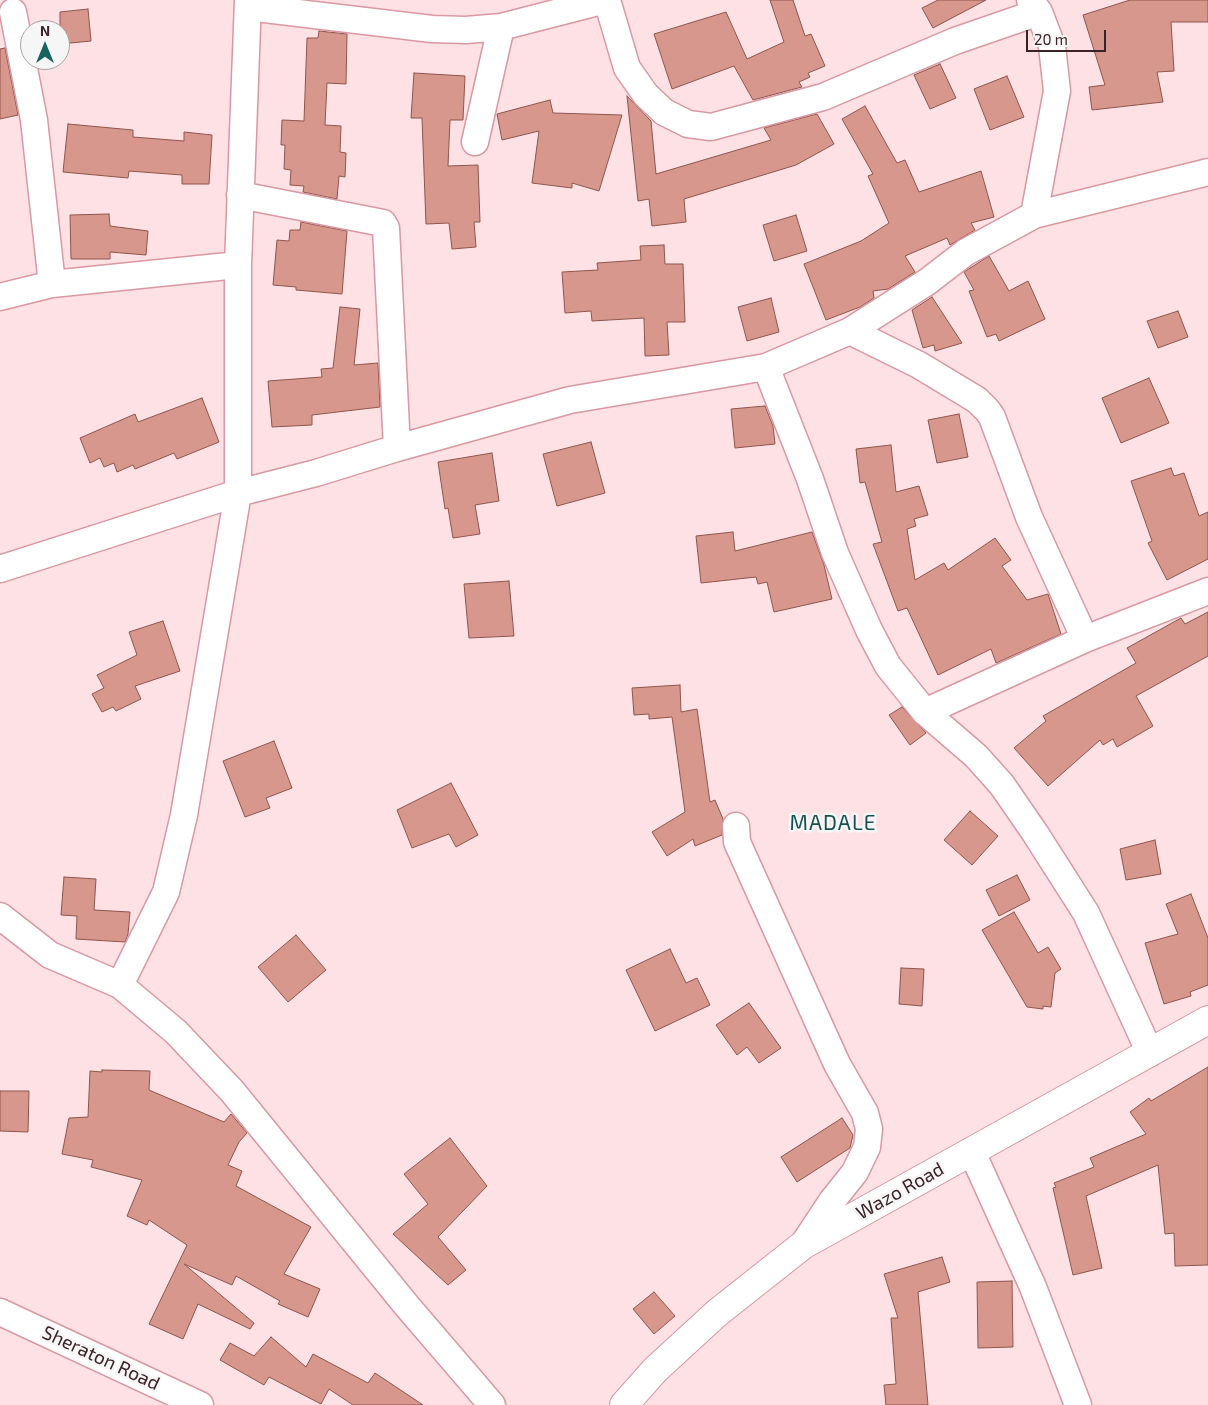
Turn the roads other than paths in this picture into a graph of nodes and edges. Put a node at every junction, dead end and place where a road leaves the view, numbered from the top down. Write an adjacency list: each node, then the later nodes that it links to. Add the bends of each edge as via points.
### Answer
1 (607, 0): 3 (street, via 627,68 646,95 664,112 688,124 711,127 823,97); 5 (street)
2 (248, 4): 5 (street, via 432,29); 8 (street)
3 (1034, 6): 9 (street, via 1052,46 1057,90)
4 (13, 12): 11 (street, via 34,120)
5 (501, 28): 6 (street)
6 (475, 142)
7 (1206, 179): 9 (street)
8 (240, 195): 10 (street); 15 (street, via 383,223 386,228)
9 (1034, 215): 13 (street, via 966,252 927,282)
10 (238, 265): 11 (street); 16 (street)
11 (52, 284): 12 (street)
12 (0, 297)
13 (850, 331): 14 (street); 19 (street, via 919,365 977,400 987,410 1029,517)
14 (766, 367): 15 (street, via 570,400); 20 (street, via 835,553 869,630 888,666)
15 (396, 448): 16 (street)
16 (238, 493): 17 (street); 23 (street, via 184,815 166,892)
17 (0, 569)
18 (1208, 591): 19 (street)
19 (1085, 639): 20 (street)
20 (925, 712): 25 (street, via 976,756 1002,785 1035,833 1086,913)
21 (736, 826): 27 (street, via 737,842 837,1064 865,1113 869,1129 867,1147 855,1172)
22 (0, 916): 23 (street, via 50,955)
23 (120, 985): 30 (street, via 176,1032 232,1091)
24 (1207, 1022): 25 (main road, Wazo Road)
25 (1150, 1053): 26 (main road, Wazo Road)
26 (972, 1152): 27 (main road, Wazo Road); 32 (street, via 1033,1287)
27 (803, 1245): 31 (main road, Wazo Road, via 717,1313 655,1370)
28 (0, 1312): 29 (street, Sheraton Road)
29 (200, 1405)
30 (492, 1405)
31 (624, 1405)
32 (1078, 1405)

